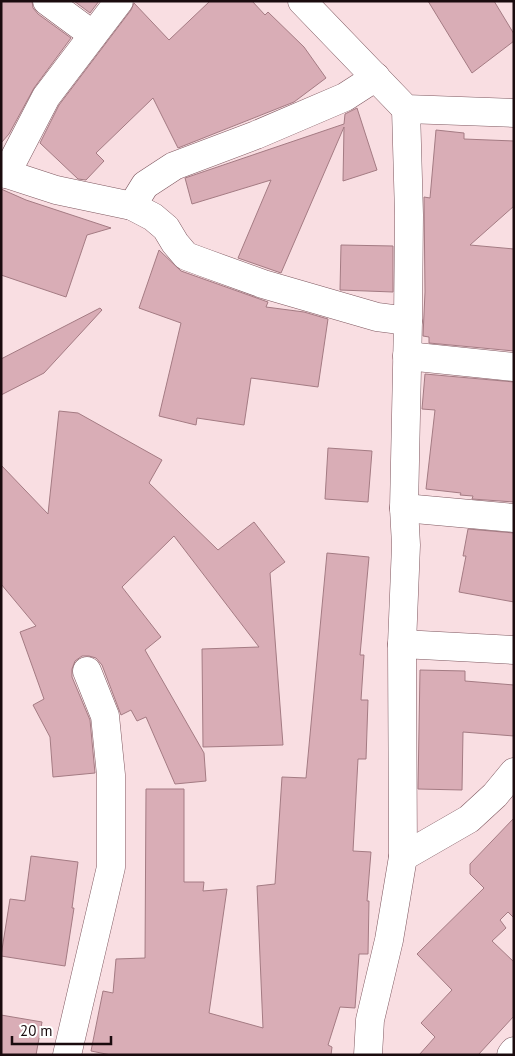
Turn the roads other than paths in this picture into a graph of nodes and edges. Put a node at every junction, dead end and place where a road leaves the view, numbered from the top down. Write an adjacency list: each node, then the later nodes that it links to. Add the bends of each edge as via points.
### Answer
1 (47, 1): 4 (street)
2 (119, 1): 4 (street)
3 (302, 1): 5 (street)
4 (93, 35): 8 (street, via 46,97)
5 (376, 77): 6 (street); 9 (street, via 345,97 174,166 145,185)
6 (406, 109): 7 (street); 10 (street)
7 (514, 113)
8 (4, 173): 9 (street, via 56,190)
9 (132, 206): 10 (street, via 166,228 186,256 262,284 377,318)
10 (408, 321): 11 (street)
11 (407, 356): 12 (street); 13 (street)
12 (514, 367)
13 (404, 508): 14 (street); 15 (street, via 406,545)
14 (514, 518)
15 (402, 644): 16 (street); 19 (street)
16 (514, 650)
17 (87, 671): 21 (street, via 105,716 111,775 110,867)
18 (514, 772): 19 (street, via 469,818)
19 (403, 857): 22 (street, via 389,940 370,1020)
20 (514, 1051): 23 (street)
21 (67, 1055)
22 (368, 1055)
23 (510, 1055)

